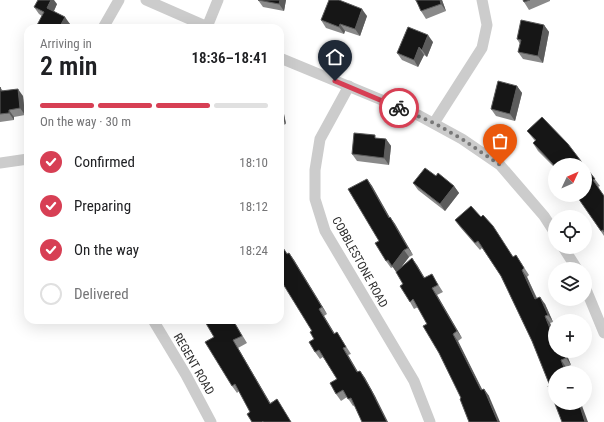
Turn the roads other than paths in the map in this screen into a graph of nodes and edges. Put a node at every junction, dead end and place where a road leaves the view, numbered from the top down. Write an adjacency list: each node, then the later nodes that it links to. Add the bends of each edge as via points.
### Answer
1 (119, 0): 5 (street)
2 (146, 0): 6 (street)
3 (218, 0): 7 (street)
4 (482, 0): 10 (street, via 487,25 482,48)
5 (105, 24)
6 (201, 24)
7 (209, 24)
8 (284, 60): 9 (street)
9 (349, 86): 10 (street); 18 (street, COBBLESTONE ROAD, via 320,139 314,170 315,200 325,231 414,381)
10 (434, 123): 13 (street, via 500,165)
11 (24, 160): 12 (street)
12 (0, 163)
13 (548, 222)
14 (592, 304): 16 (street)
15 (155, 324): 17 (street, REGENT ROAD)
16 (604, 333)
17 (211, 422)
18 (430, 422)

